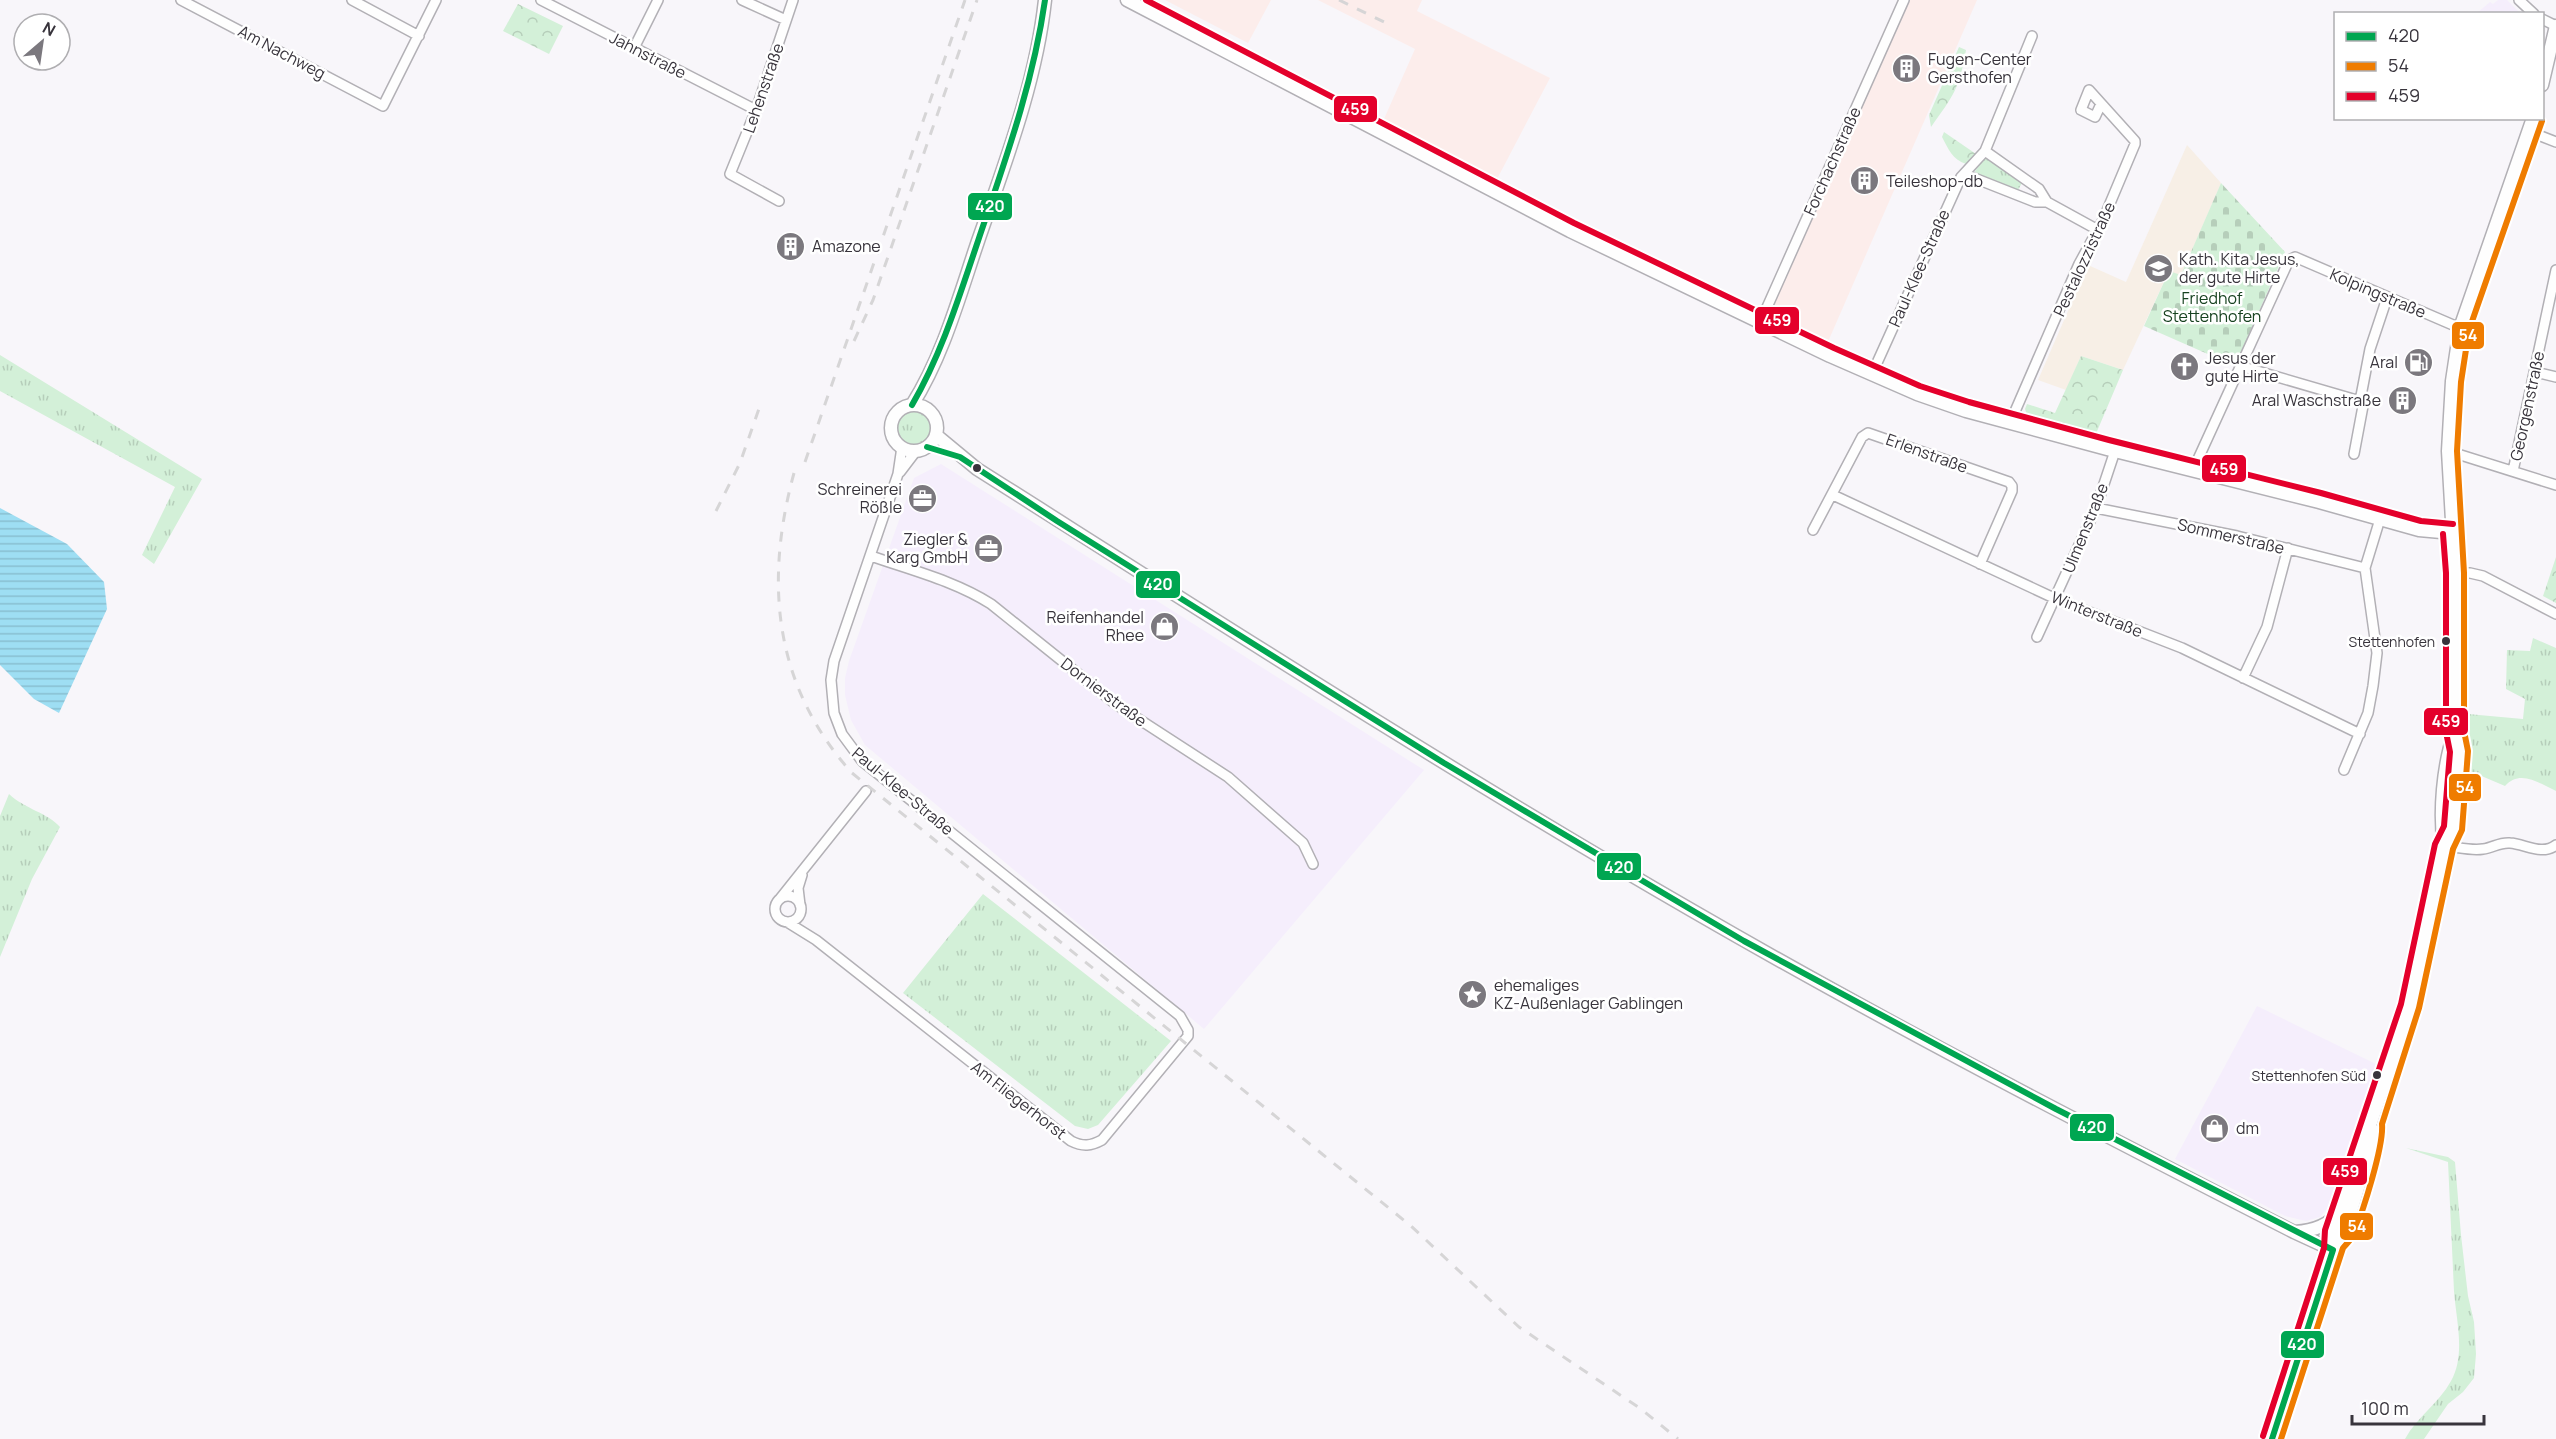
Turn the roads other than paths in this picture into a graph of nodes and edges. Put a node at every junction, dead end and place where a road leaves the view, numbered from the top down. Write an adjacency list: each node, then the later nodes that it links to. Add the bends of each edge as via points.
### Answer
1 (181, 0): 15 (street, Am Nachweg, via 383,106)
2 (352, 0): 15 (street)
3 (436, 0): 15 (street)
4 (541, 0): 17 (street, Jahnstraße)
5 (658, 0): 17 (street)
6 (742, 0): 13 (street)
7 (793, 0): 13 (street, Lehenstraße)
8 (1045, 0): 37 (street, via 1024,101)
9 (1127, 0): 32 (street, via 1560,226)
10 (1904, 0): 32 (street, Forchachstraße)
11 (2519, 0): 12 (street)
12 (2532, 12)
13 (786, 20): 20 (street, Lehenstraße)
14 (2556, 26): 18 (street)
15 (418, 36)
16 (2032, 36): 24 (street, Paul-Klee-Straße)
17 (634, 48): 20 (street, Jahnstraße)
18 (2544, 77)
19 (2101, 104): 28 (street, Pestalozzistraße, via 2135,144)
20 (756, 110): 26 (street, Lehenstraße, via 729,178)
21 (2532, 120): 22 (street)
22 (2528, 131): 23 (street); 33 (street)
23 (2556, 142)
24 (1985, 151): 25 (street, Paul-Klee-Straße); 27 (street, via 2039,189)
25 (1964, 174): 27 (street, via 2035,202); 36 (street, Paul-Klee-Straße)
26 (779, 201)
27 (2047, 202): 28 (street)
28 (2098, 230): 42 (street, Pestalozzistraße, via 2079,264)
29 (2556, 270): 31 (street, Georgenstraße)
30 (2387, 298): 33 (street, Kolpingstraße); 34 (street, Kolpingstraße, via 2295,257 2289,260); 39 (street, via 2372,342)
31 (2552, 298): 35 (street, Georgenstraße)
32 (1760, 323): 36 (street)
33 (2460, 328): 46 (street)
34 (2240, 366): 39 (street); 50 (street)
35 (2535, 372): 38 (street); 51 (street, Georgenstraße)
36 (1872, 374): 42 (street, via 1917,394)
37 (930, 376): 40 (street); 41 (street)
38 (2556, 377)
39 (2360, 401): 48 (street, via 2363,406)
40 (912, 405): 41 (street); 44 (street, via 899,411 892,423 893,437)
41 (928, 410): 43 (street, via 936,422)
42 (2010, 423): 47 (street)
43 (936, 435): 45 (street); 49 (street)
44 (902, 447): 45 (street); 52 (street, Paul-Klee-Straße)
45 (922, 449): 49 (street); 52 (street, Paul-Klee-Straße)
46 (2448, 450): 51 (street); 58 (street)
47 (2115, 451): 50 (street); 55 (street, Ulmenstraße)
48 (2354, 454)
49 (960, 457): 82 (street, via 1326,690 1694,912 2014,1087)
50 (2193, 470): 56 (street)
51 (2513, 471): 53 (street)
52 (898, 474): 60 (street, Paul-Klee-Straße)
53 (2556, 485)
54 (1833, 495): 57 (street, Erlenstraße); 61 (street, Winterstraße); 61 (street, Erlenstraße, via 1862,436 1868,432 2009,482 2012,491)
55 (2096, 508): 59 (street, Sommerstraße); 64 (street, Ulmenstraße)
56 (2380, 519): 58 (street, via 2420,530); 62 (street)
57 (1813, 530)
58 (2452, 533): 63 (street)
59 (2288, 548): 62 (street, Sommerstraße); 67 (street, via 2267,627)
60 (871, 556): 74 (street, Dornierstraße, via 947,582 991,604 1117,705 1228,777 1303,843); 79 (street, Paul-Klee-Straße, via 831,680 834,713 850,748)
61 (1980, 564): 64 (street, Winterstraße)
62 (2365, 568): 68 (street, via 2376,652 2368,713)
63 (2455, 573): 65 (street, via 2482,576); 72 (street, via 2455,732 2459,751 2453,828)
64 (2056, 599): 66 (street, Ulmenstraße); 67 (street, Winterstraße, via 2182,648)
65 (2556, 614)
66 (2037, 637)
67 (2244, 678): 68 (street, Winterstraße)
68 (2360, 734): 69 (street)
69 (2344, 770)
70 (866, 791): 73 (street)
71 (2556, 845): 72 (street, via 2538,850 2513,843 2482,849)
72 (2445, 846): 80 (street, via 2410,1006)
73 (808, 864): 75 (street); 76 (street, via 799,883)
74 (1313, 864)
75 (779, 900): 76 (street, via 791,897); 77 (street, via 777,916)
76 (801, 907): 77 (street, via 795,920); 78 (street, Am Fliegerhorst, via 805,924)
77 (787, 922): 78 (street, Am Fliegerhorst)
78 (816, 940): 79 (street, Am Fliegerhorst, via 1080,1146 1102,1140 1184,1043 1188,1030)
79 (1180, 1016)
80 (2373, 1123): 81 (street, via 2366,1133); 83 (street, via 2374,1136 2345,1230)
81 (2344, 1205): 82 (street, via 2335,1218 2317,1229); 83 (street, via 2334,1233)
82 (2294, 1232): 83 (street)
83 (2334, 1247): 84 (street)
84 (2272, 1439)

